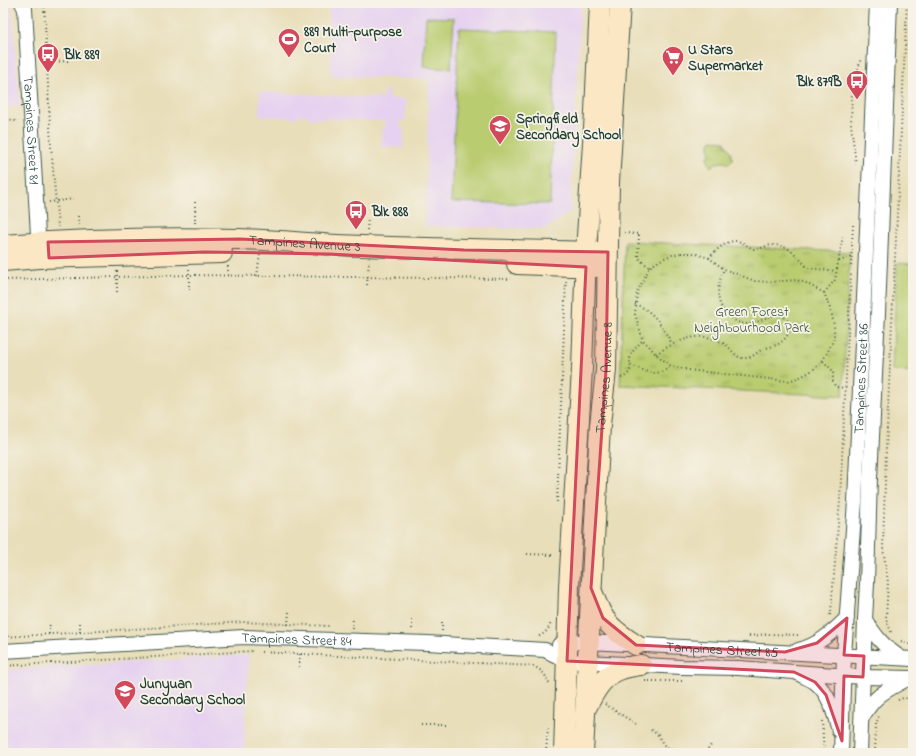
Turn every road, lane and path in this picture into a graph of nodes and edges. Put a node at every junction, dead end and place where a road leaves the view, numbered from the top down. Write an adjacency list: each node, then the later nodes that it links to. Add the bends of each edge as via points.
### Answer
1 (56, 3): 7 (path)
2 (600, 3): 31 (street, Tampines Avenue 8)
3 (620, 3): 32 (street, Tampines Avenue 8, via 610,156)
4 (877, 3): 65 (street, Tampines Street 86, via 855,501)
5 (890, 3): 68 (street, Tampines Street 86)
6 (907, 3): 79 (path, via 883,548 888,582 886,618)
7 (36, 4): 10 (path); 15 (street, Tampines Street 81); 25 (street, Tampines Street 81, via 25,9)
8 (861, 58): 13 (path, via 852,91 851,125)
9 (69, 61): 10 (path)
10 (47, 62): 15 (path)
11 (3, 117): 12 (path)
12 (23, 123)
13 (856, 164)
14 (73, 199): 15 (path)
15 (51, 201): 25 (street, Tampines Street 81); 25 (path)
16 (195, 202): 20 (path)
17 (78, 216): 19 (path)
18 (368, 219): 22 (path)
19 (79, 221)
20 (195, 222)
21 (853, 224): 30 (path)
22 (368, 227)
23 (624, 233): 35 (path, via 639,234 638,256)
24 (843, 236): 34 (path)
25 (47, 244): 26 (street, Tampines Avenue 3); 27 (street, Tampines Avenue 3); 31 (street, Tampines Avenue 3, via 169,238 240,239); 33 (street, Tampines Avenue 3)
26 (3, 246)
27 (260, 253): 28 (street, Tampines Avenue 3); 40 (path)
28 (370, 256): 31 (street, Tampines Avenue 3); 41 (path)
29 (709, 258): 35 (path, via 693,253 681,253 662,259); 36 (path); 37 (path, via 728,242 736,240 752,249 772,245 783,246 792,250 808,268)
30 (852, 258): 34 (path); 57 (path)
31 (586, 259): 32 (street, Tampines Avenue 3); 83 (street, Tampines Avenue 8)
32 (607, 260): 61 (street, Tampines Avenue 8, via 606,370 600,425)
33 (3, 261)
34 (838, 261): 37 (path)
35 (650, 267): 49 (path, via 637,292)
36 (724, 269): 48 (path, via 755,281 797,280); 51 (path, via 720,277 718,296 725,312 741,324 781,315 790,324 786,339 746,358 740,358 723,342 713,338 695,336)
37 (836, 272): 48 (path, via 835,280)
38 (189, 275): 39 (path); 40 (path); 46 (path)
39 (117, 276): 42 (path); 47 (path)
40 (258, 276): 41 (path)
41 (368, 277): 43 (path); 45 (path)
42 (3, 280)
43 (518, 280)
44 (566, 280): 58 (path)
45 (367, 285)
46 (189, 290)
47 (117, 292)
48 (824, 293): 53 (path, via 831,311 834,338)
49 (635, 304): 50 (path, via 635,314); 51 (path, via 651,312)
50 (643, 340): 52 (path); 54 (path, via 632,353)
51 (672, 344): 52 (path)
52 (656, 354): 55 (path)
53 (823, 361): 55 (path, via 812,371 788,381); 57 (path, via 833,371 836,388)
54 (631, 365): 55 (path, via 654,374); 56 (path, via 628,375)
55 (671, 366)
56 (618, 380)
57 (845, 388): 63 (path, via 840,500)
58 (557, 508)
59 (527, 554): 60 (path)
60 (554, 555)
61 (591, 588): 84 (street, Tampines Avenue 8); 85 (street, via 603,618)
62 (289, 612): 72 (path)
63 (830, 616)
64 (353, 617): 73 (path)
65 (847, 618): 91 (street, via 817,643 804,649); 93 (street, Tampines Street 86)
66 (412, 620): 75 (path)
67 (552, 620): 74 (path)
68 (865, 620): 94 (street, Tampines Street 86); 95 (street, Tampines Street 85, via 886,648)
69 (80, 621): 76 (path)
70 (442, 621): 77 (path)
71 (50, 622): 78 (path)
72 (288, 624)
73 (352, 627)
74 (550, 627)
75 (412, 630)
76 (80, 632)
77 (442, 633)
78 (50, 634)
79 (892, 634)
80 (804, 635): 81 (path, via 770,634)
81 (746, 637)
82 (896, 637): 86 (path)
83 (568, 642): 84 (street, Tampines Street 85); 87 (street, Tampines Street 85); 96 (street, Tampines Avenue 8)
84 (588, 642): 85 (street, Tampines Street 85); 97 (street, Tampines Avenue 8)
85 (636, 645): 91 (street, Tampines Street 85)
86 (913, 645)
87 (545, 650): 88 (street, Tampines Street 84, via 244,637); 96 (street, Tampines Street 84)
88 (3, 651)
89 (253, 651): 98 (path)
90 (261, 652): 92 (path)
91 (785, 652): 93 (street, Tampines Street 85)
92 (300, 654): 99 (path); 103 (path, via 533,666)
93 (844, 655): 94 (street, Tampines Street 85); 102 (street, Tampines Street 86)
94 (864, 656): 95 (street, Tampines Street 85); 104 (street, Tampines Street 86)
95 (907, 659)
96 (567, 661): 97 (street, Tampines Street 84); 119 (street, Tampines Avenue 8)
97 (587, 662): 101 (street, Tampines Street 85); 109 (street, Tampines Avenue 8)
98 (3, 666)
99 (299, 667)
100 (794, 672): 101 (street, Tampines Street 85, via 739,668); 102 (street, Tampines Street 85); 118 (street, via 815,682 826,695)
101 (640, 673): 106 (path, via 672,682); 109 (street, via 619,670 608,676 598,687)
102 (844, 676): 104 (street, Tampines Street 85); 118 (street, Tampines Street 86)
103 (547, 677)
104 (863, 677): 105 (street, Tampines Street 85); 112 (street, Tampines Street 86)
105 (911, 678): 112 (street, Tampines Street 85, via 880,694)
106 (687, 681)
107 (913, 699): 108 (path, via 903,698)
108 (896, 701)
109 (593, 705): 113 (path); 120 (street, Tampines Avenue 8)
110 (880, 715): 125 (path, via 876,724)
111 (822, 719): 123 (path)
112 (861, 720): 124 (street, Tampines Street 86)
113 (636, 724)
114 (421, 725): 115 (path)
115 (447, 725)
116 (651, 730): 121 (path, via 666,746)
117 (711, 744): 122 (path)
118 (842, 747)
119 (564, 753)
120 (583, 753)
121 (678, 753)
122 (706, 753)
123 (824, 753)
124 (860, 753)
125 (875, 753)

